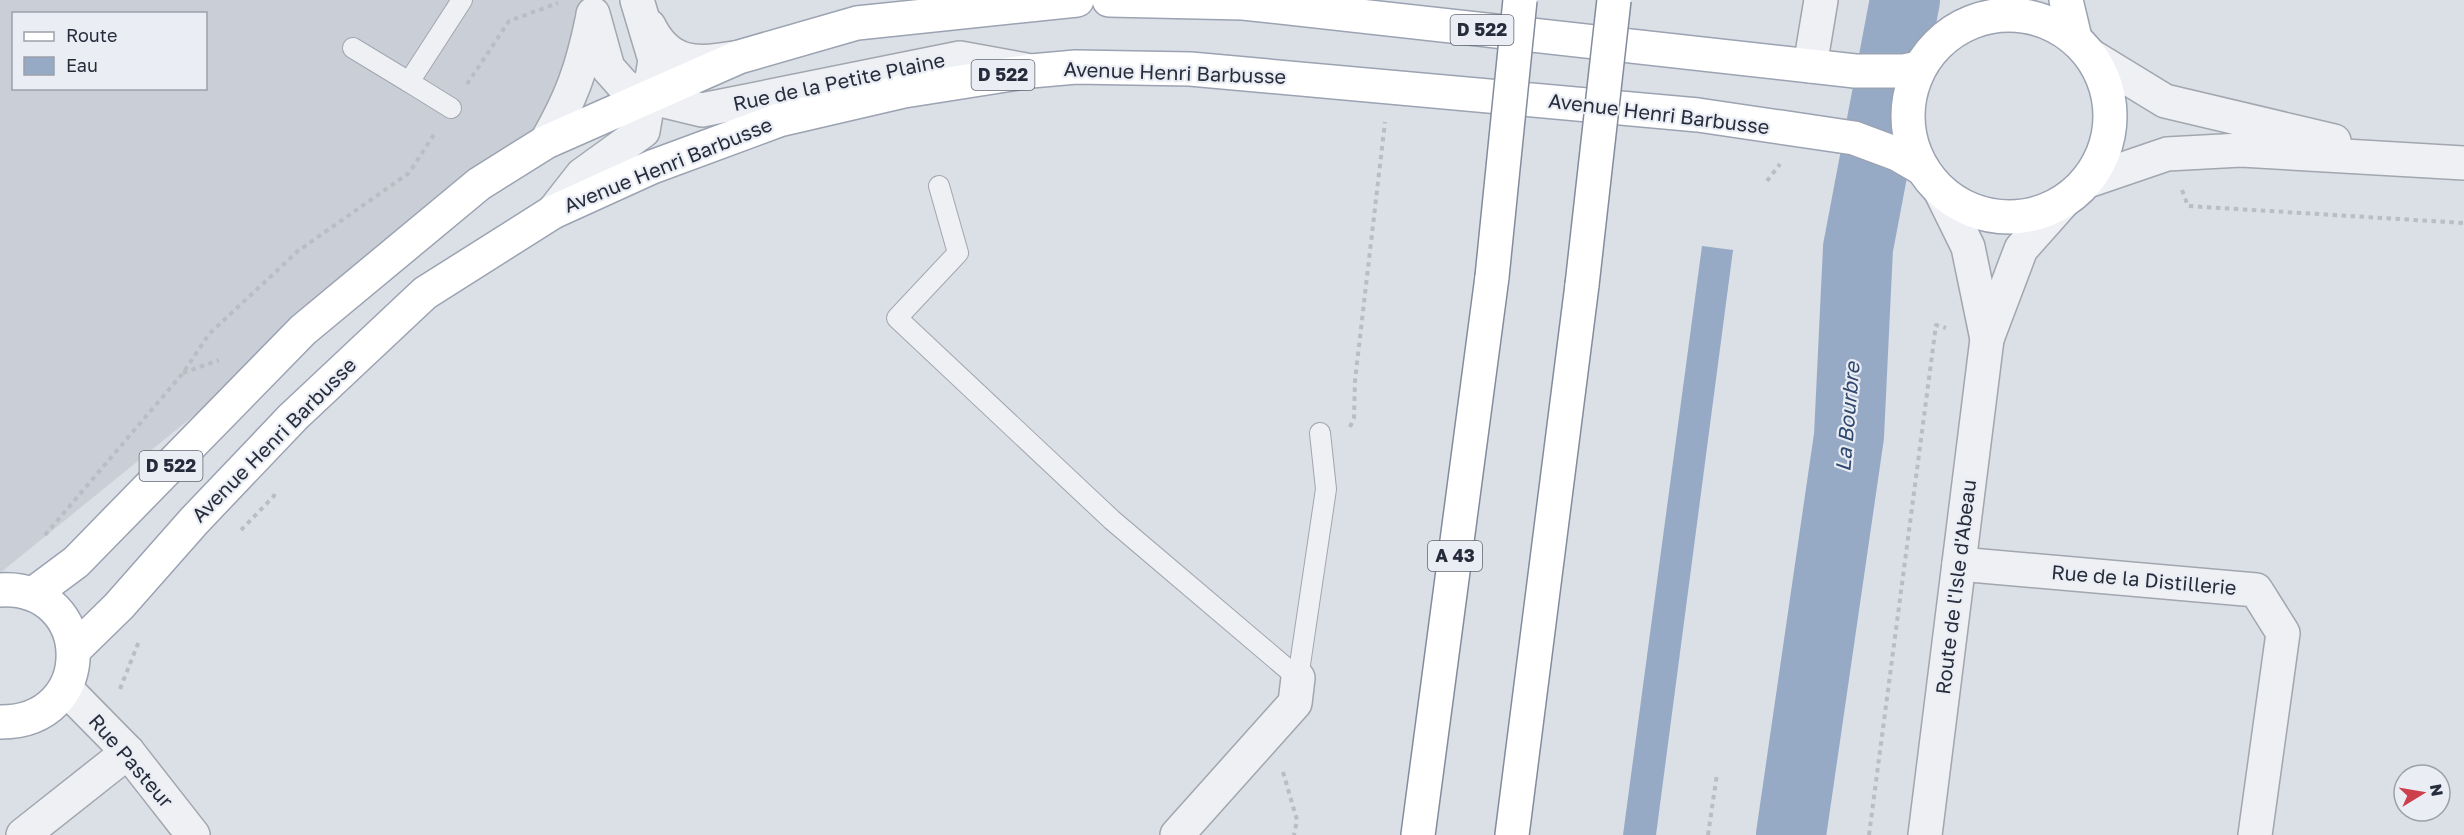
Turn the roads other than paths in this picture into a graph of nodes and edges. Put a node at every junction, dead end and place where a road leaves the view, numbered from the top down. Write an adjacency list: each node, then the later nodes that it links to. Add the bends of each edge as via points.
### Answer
1 (462, 0): 17 (lane)
2 (637, 0): 13 (street, via 655,38 674,56 702,64); 18 (street, via 655,60)
3 (1077, 0): 13 (main road, D 522, via 857,23)
4 (1109, 0): 14 (main road, D 522, via 1243,3)
5 (1520, 0): 41 (main road, A 43, bridge, via 1492,277)
6 (1614, 0): 42 (main road, bridge)
7 (1821, 0): 14 (street)
8 (2066, 0): 12 (main road)
9 (585, 4): 18 (street, Rue de la Petite Plaine, via 608,68 624,86); 20 (street, via 584,60 568,104)
10 (1998, 7): 12 (main road, via 2051,22); 15 (main road, via 1946,36)
11 (353, 48): 17 (lane)
12 (2084, 48): 21 (street, via 2165,101); 24 (main road, via 2108,87 2111,120 2105,153)
13 (738, 57): 18 (main road, D 522)
14 (1810, 66): 15 (main road, D 522, via 1855,71)
15 (1912, 70): 23 (main road, via 1908,101 1910,137)
16 (1031, 71): 18 (street, Rue de la Petite Plaine, via 960,58 702,110); 23 (main road, Avenue Henri Barbusse / D 522, via 1076,67 1190,69 1698,115 1854,138); 27 (main road, Avenue Henri Barbusse / D 522, via 904,91 779,120 652,167)
17 (409, 82): 19 (lane)
18 (648, 97): 20 (main road, D 522); 27 (street, via 643,131 582,175)
19 (451, 108)
20 (546, 142): 32 (main road, D 522, via 479,184 303,330 76,562)
21 (2409, 159): 22 (street); 24 (street, via 2241,150 2168,154)
22 (2464, 163)
23 (1920, 172): 26 (main road, via 1968,209 1999,217 2031,215); 28 (street, Route de l'Isle d'Abeau, via 1968,247)
24 (2088, 181): 26 (main road)
25 (939, 186): 34 (lane, via 958,253 897,318 1112,520)
26 (2061, 204): 28 (street, Route de l'Isle d'Abeau, via 2021,249)
27 (553, 212): 33 (main road, Avenue Henri Barbusse / D 522, via 425,293 293,417)
28 (1987, 339): 30 (street, Route de l'Isle d'Abeau)
29 (1320, 433): 34 (lane, via 1326,489)
30 (1959, 564): 43 (street, Route de l'Isle d'Abeau); 44 (street, Rue de la Distillerie, via 2256,590 2283,633)
31 (0, 590): 32 (main road)
32 (33, 594): 33 (main road, via 50,603 62,617)
33 (74, 650): 35 (main road, via 73,670)
34 (1298, 678): 40 (street, via 1295,703)
35 (66, 689): 36 (main road, via 36,717); 37 (street, Rue Pasteur)
36 (0, 722)
37 (128, 752): 38 (street); 39 (street, Rue Pasteur)
38 (23, 835)
39 (193, 835)
40 (1177, 835)
41 (1418, 835)
42 (1512, 835)
43 (1925, 835)
44 (2254, 835)

